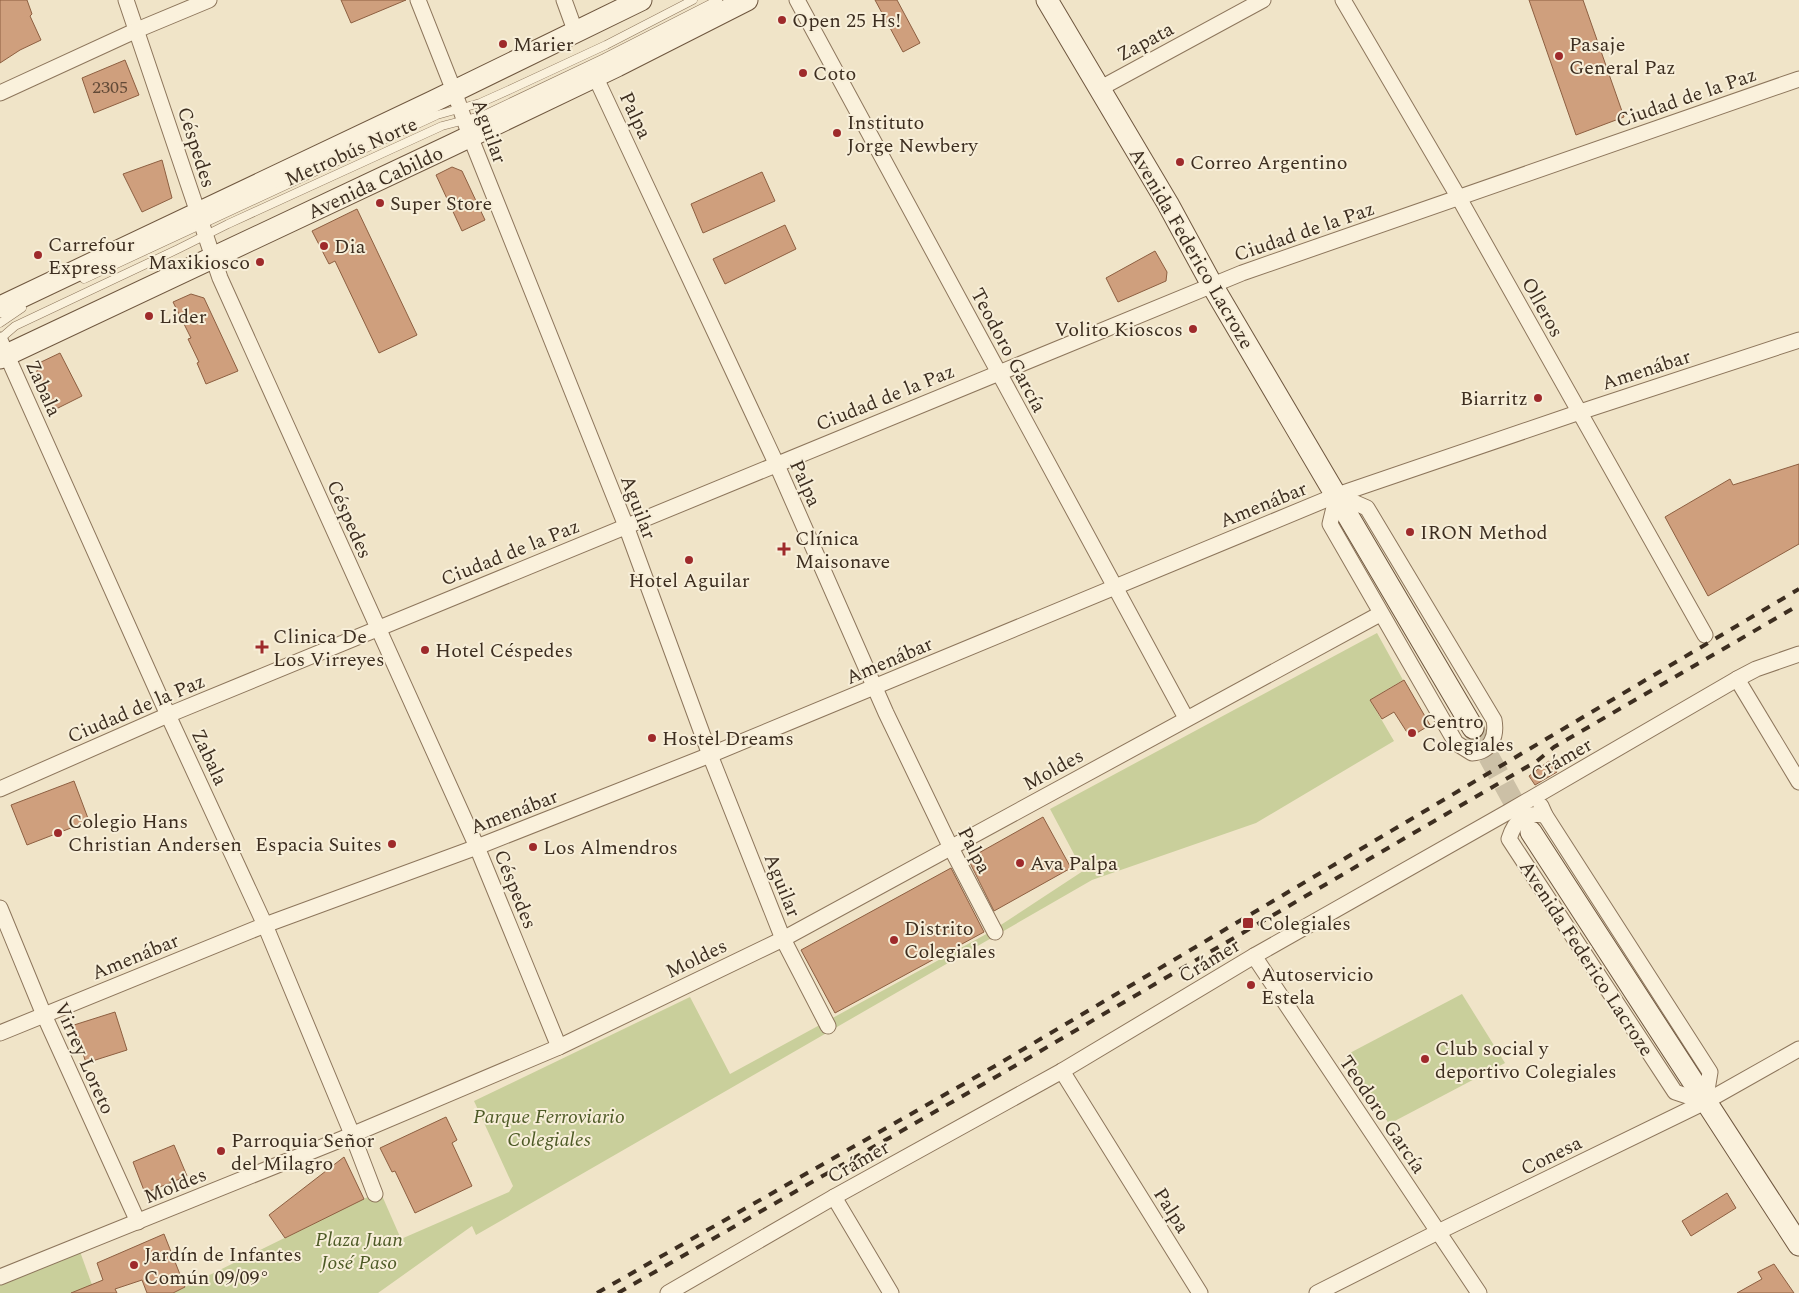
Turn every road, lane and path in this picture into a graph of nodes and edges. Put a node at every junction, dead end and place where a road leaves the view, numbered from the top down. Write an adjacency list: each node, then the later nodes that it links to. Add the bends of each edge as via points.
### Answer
1 (126, 0): 13 (street, Céspedes)
2 (209, 0): 13 (street)
3 (418, 0): 19 (street, Aguilar)
4 (564, 0): 14 (street)
5 (641, 0): 14 (main road, Avenida Cabildo)
6 (693, 0): 19 (lane, Metrobús Norte)
7 (718, 0): 19 (lane, Metrobús Norte, via 484,115)
8 (747, 0): 15 (main road, Avenida Cabildo)
9 (797, 0): 30 (street, Teodoro García)
10 (1047, 0): 17 (main road, Avenida Federico Lacroze)
11 (1263, 0): 17 (street, Zapata)
12 (1343, 0): 20 (street, Olleros)
13 (137, 30): 18 (street); 21 (street, Céspedes)
14 (576, 33): 19 (main road, Avenida Cabildo)
15 (595, 76): 19 (main road, Avenida Cabildo); 32 (street, Palpa)
16 (1799, 79): 20 (street, Ciudad de la Paz)
17 (1099, 88): 24 (main road, Avenida Federico Lacroze)
18 (0, 93)
19 (462, 114): 21 (main road, Avenida Cabildo); 21 (lane, Metrobús Norte, via 442,126); 22 (main road, Avenida Cabildo); 34 (street, Aguilar)
20 (1459, 198): 24 (street, Ciudad de la Paz); 31 (street, Olleros)
21 (201, 224): 22 (street, Céspedes); 23 (lane, Metrobús Norte); 26 (main road, Avenida Cabildo); 29 (lane, Metrobús Norte, via 15,326)
22 (213, 258): 29 (main road, Avenida Cabildo); 37 (street, Céspedes)
23 (78, 282)
24 (1212, 285): 30 (street, Ciudad de la Paz); 33 (main road, Avenida Federico Lacroze)
25 (25, 306): 27 (lane)
26 (0, 307)
27 (0, 324)
28 (1799, 340): 31 (street, Amenábar)
29 (2, 348): 42 (street, Zabala)
30 (999, 372): 32 (street, Ciudad de la Paz); 35 (street, Teodoro García)
31 (1580, 412): 33 (street, Amenábar); 38 (street, Olleros)
32 (776, 463): 34 (street, Ciudad de la Paz); 41 (street, Palpa)
33 (1337, 495): 35 (street, Amenábar); 36 (street, via 1330,524); 36 (street, via 1367,508 1494,720 1495,738 1488,746 1472,753 1456,742); 44 (main road, Avenida Federico Lacroze)
34 (626, 526): 37 (street, Ciudad de la Paz); 45 (street, Aguilar)
35 (1115, 588): 41 (street, Amenábar); 43 (street, Teodoro García)
36 (1380, 614): 43 (street, Moldes)
37 (377, 628): 42 (street, Ciudad de la Paz); 51 (street, Céspedes)
38 (1705, 635)
39 (1799, 654): 40 (street, Crámer, via 1756,668)
40 (1738, 679): 46 (street); 48 (street, Crámer)
41 (875, 687): 45 (street, Amenábar); 52 (street, Palpa)
42 (168, 715): 47 (street, Ciudad de la Paz); 54 (street, Zabala)
43 (1186, 718): 52 (street, Moldes)
44 (1473, 728)
45 (710, 755): 51 (street, Amenábar); 56 (street, Aguilar)
46 (1799, 782)
47 (0, 789)
48 (1541, 793): 49 (street, Avenida Federico Lacroze); 57 (street, Crámer)
49 (1545, 815): 64 (street, Avenida Federico Lacroze, via 1710,1072); 64 (street, Avenida Federico Lacroze, via 1523,817 1515,824 1509,839 1675,1092)
50 (1531, 832): 64 (main road, Avenida Federico Lacroze)
51 (477, 847): 54 (street, Amenábar); 61 (street, Céspedes)
52 (951, 848): 55 (street, Palpa); 56 (street, Moldes)
53 (0, 908): 58 (street, Virrey Loreto)
54 (265, 925): 58 (street, Amenábar); 65 (street, Zabala)
55 (995, 932)
56 (783, 939): 59 (street, Aguilar); 61 (street, Moldes)
57 (1254, 956): 63 (street, Crámer); 69 (street, Teodoro García)
58 (44, 1015): 60 (street, Amenábar); 68 (street, Virrey Loreto)
59 (828, 1026)
60 (0, 1033)
61 (559, 1047): 65 (street, Moldes)
62 (1799, 1049): 64 (street, Conesa)
63 (1062, 1071): 67 (street, Crámer); 74 (street, Palpa)
64 (1705, 1102): 69 (street, Conesa); 70 (main road, Avenida Federico Lacroze)
65 (352, 1134): 66 (street, Zabala); 68 (street, Moldes)
66 (375, 1194)
67 (834, 1197): 72 (street, Crámer); 73 (street)
68 (138, 1222): 71 (street, Moldes)
69 (1438, 1232): 75 (street, Conesa); 76 (street, Teodoro García)
70 (1799, 1245)
71 (0, 1277)
72 (668, 1293)
73 (891, 1293)
74 (1200, 1293)
75 (1317, 1293)
76 (1479, 1293)

